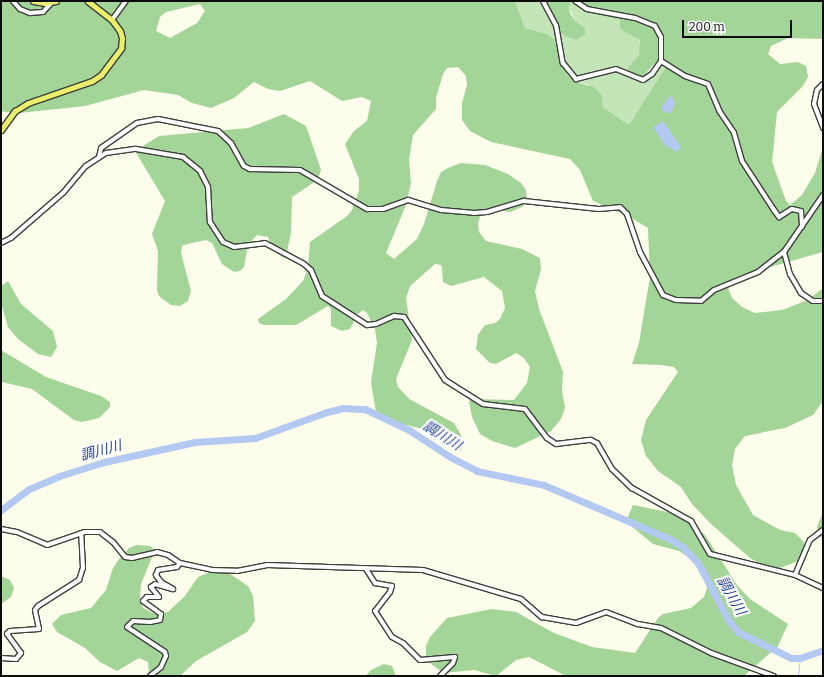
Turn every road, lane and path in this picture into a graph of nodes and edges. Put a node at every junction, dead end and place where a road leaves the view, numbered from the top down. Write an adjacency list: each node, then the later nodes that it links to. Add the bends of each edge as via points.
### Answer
1 (12, 1): 7 (street, via 20,10 30,13 44,12)
2 (33, 1): 7 (main road)
3 (88, 1): 8 (main road)
4 (126, 1): 8 (street)
5 (543, 1): 9 (street, via 556,25 564,63 576,79 616,69 643,80 652,74)
6 (575, 1): 9 (street, via 587,9 635,18 656,26 661,37)
7 (54, 2)
8 (112, 20): 12 (main road, via 122,38 121,48 101,75 92,81 28,103 15,111)
9 (661, 61): 15 (street, via 685,76 708,84 720,112 734,133 742,161 774,210 779,217 792,209 800,211)
10 (823, 84): 11 (street, via 818,90 814,104)
11 (823, 128)
12 (1, 130)
13 (99, 157): 16 (street, via 30,222); 17 (street, via 101,148 137,123 158,119 218,131 231,143 244,166 250,169 300,170 367,209 383,209 408,200 441,210 474,212 487,212 524,202 599,209 620,207 627,214 640,252 658,287 663,295 676,300 704,300 714,290 758,272); 24 (street, via 114,151 136,149 183,157 192,162 208,187 210,222 223,242 234,247 265,243 304,264 310,270 322,296 367,325 394,316 404,317 438,372 453,386 483,404 524,409 547,438 556,444 591,440 597,443 612,469 628,484 656,503 683,514 691,521 710,554)
14 (823, 195): 15 (street)
15 (802, 227): 17 (street)
16 (1, 243)
17 (784, 252): 18 (street, via 790,274 801,293 813,301)
18 (823, 301)
19 (1, 529): 21 (street, via 17,532 47,545)
20 (823, 530): 24 (street, via 810,540)
21 (82, 533): 22 (street, via 100,532 113,542 125,557 132,558 157,552 168,555); 26 (street, via 83,568 79,580 38,606 35,610 39,629 10,631 7,634 21,653 16,659)
22 (180, 563): 23 (street, via 228,571 267,565); 27 (street, via 177,567 158,570 156,575 161,582 173,589 155,584 151,587 159,597 147,597 143,601 161,614 160,620 133,621 127,627 165,652 161,667)
23 (366, 569): 28 (street, via 376,583 392,586 376,611 392,637 403,643 420,660 455,658); 29 (street, via 428,571 521,599 542,617 570,623 606,612 614,614 638,624 672,632 710,652)
24 (795, 575): 25 (street)
25 (823, 588)
26 (1, 658)
27 (150, 676)
28 (440, 676)
29 (774, 676)

